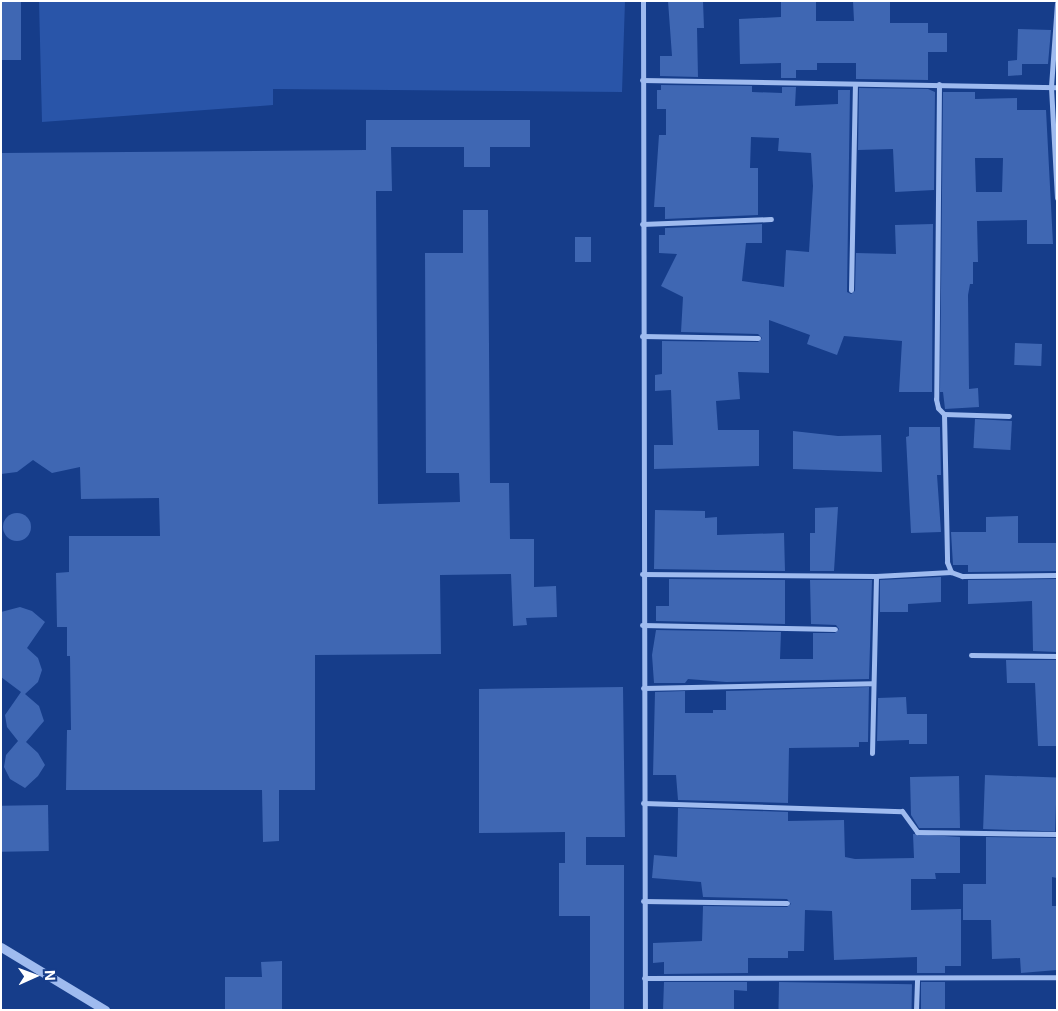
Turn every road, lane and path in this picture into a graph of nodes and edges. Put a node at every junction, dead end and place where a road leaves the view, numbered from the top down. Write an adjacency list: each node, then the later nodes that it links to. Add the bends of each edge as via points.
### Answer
1 (643, 1): 3 (street)
2 (1057, 3): 6 (street)
3 (642, 80): 4 (street); 9 (street)
4 (855, 84): 5 (street); 10 (street)
5 (939, 84): 6 (street); 13 (street, via 936,399)
6 (1054, 87): 7 (street)
7 (1057, 198)
8 (771, 219): 9 (street)
9 (642, 224): 11 (street)
10 (851, 290)
11 (642, 336): 12 (street); 16 (street)
12 (758, 338)
13 (944, 414): 14 (street); 15 (street, via 946,562)
14 (1009, 416)
15 (951, 572): 17 (street, via 962,576); 18 (street)
16 (642, 574): 18 (street); 19 (street)
17 (1057, 575)
18 (876, 576): 23 (street)
19 (642, 625): 20 (street); 24 (street)
20 (835, 629)
21 (971, 655): 22 (street)
22 (1057, 656)
23 (874, 683): 24 (street); 25 (street)
24 (643, 688): 26 (street)
25 (872, 753)
26 (643, 803): 27 (street, via 902,811 917,832); 28 (street)
27 (1057, 834)
28 (643, 901): 29 (street); 32 (street)
29 (787, 903)
30 (1, 947): 34 (street)
31 (1057, 977): 33 (street)
32 (644, 978): 33 (street); 35 (street)
33 (917, 978): 36 (street)
34 (105, 1010)
35 (644, 1010)
36 (916, 1010)

